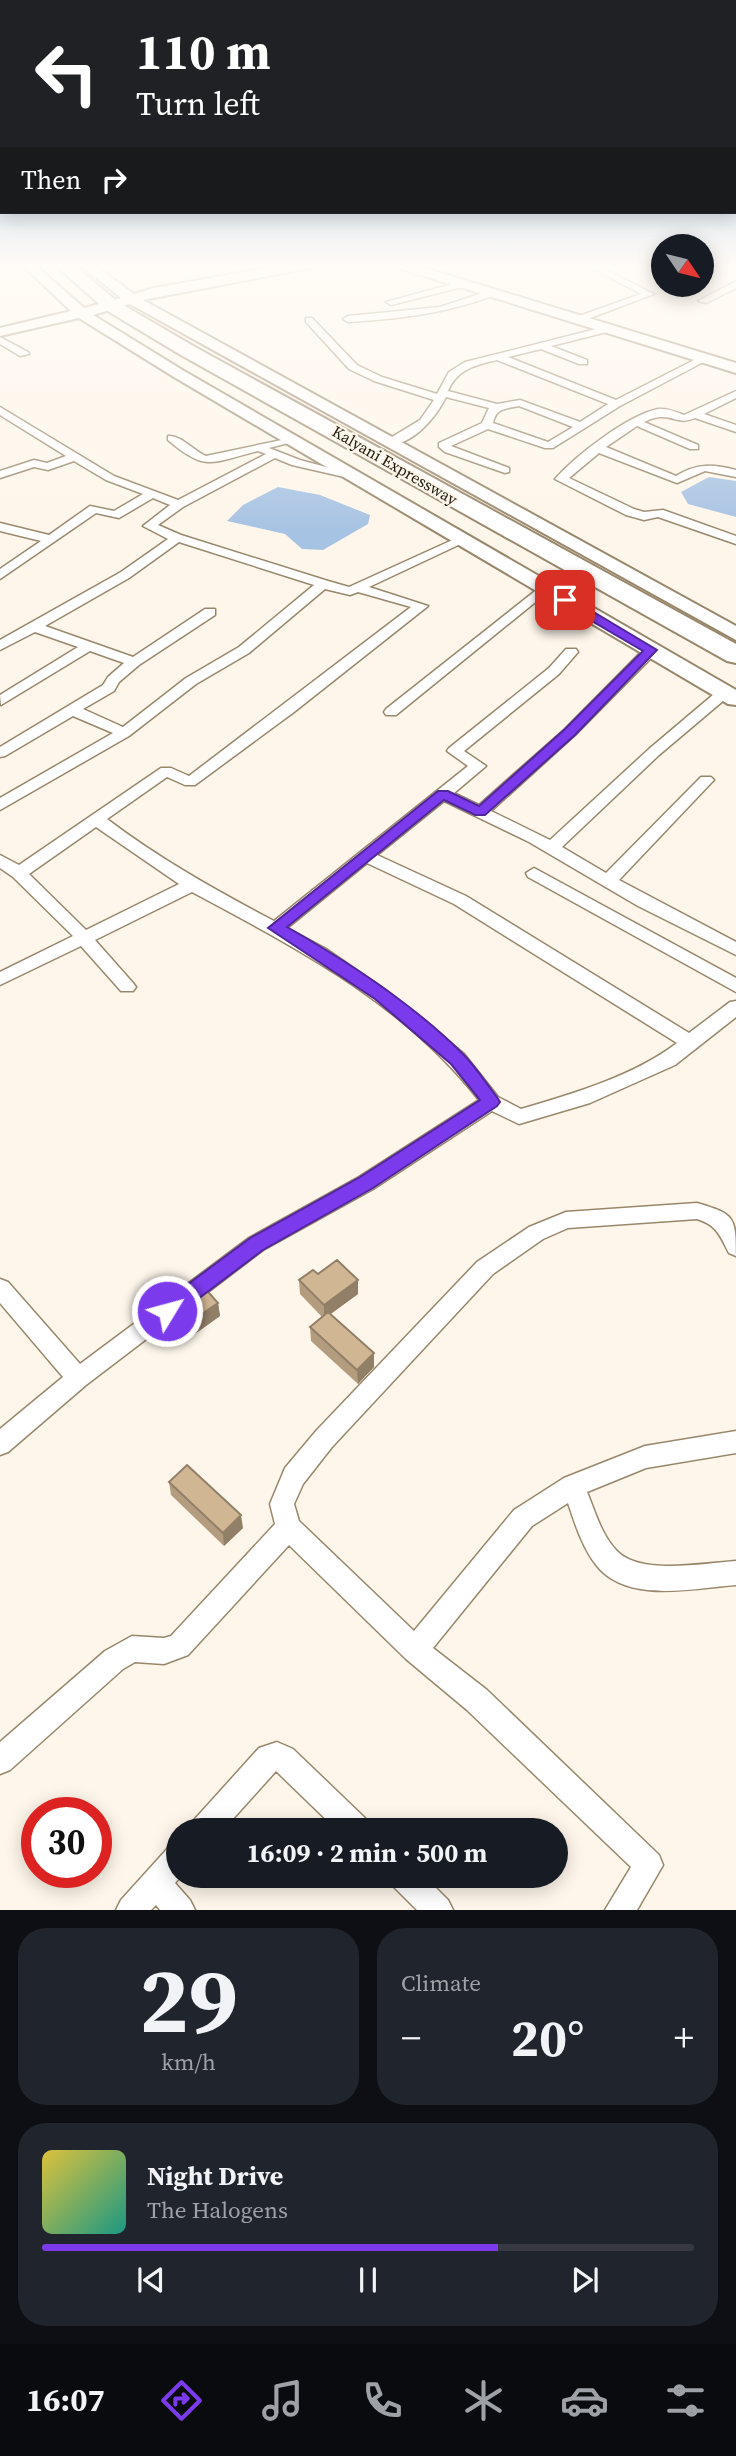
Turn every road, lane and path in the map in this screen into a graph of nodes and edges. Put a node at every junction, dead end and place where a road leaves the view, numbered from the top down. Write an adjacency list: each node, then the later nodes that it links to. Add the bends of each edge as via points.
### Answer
1 (145, 353): 23 (street)
2 (192, 353): 26 (highway, Kalyani Expressway)
3 (223, 353): 26 (street)
4 (341, 353): 12 (street, via 354,367 378,379)
5 (512, 353): 8 (street)
6 (562, 353): 10 (street)
7 (691, 353): 9 (street)
8 (498, 357): 12 (street, via 455,372); 14 (street)
9 (706, 358): 11 (street); 14 (street)
10 (583, 362)
11 (736, 368)
12 (441, 396): 15 (street); 26 (street, via 422,425)
13 (733, 398): 17 (street)
14 (616, 404): 20 (street)
15 (497, 407): 19 (street, via 489,412); 20 (street, via 520,403)
16 (0, 410): 29 (street)
17 (695, 414): 18 (street, via 681,419 658,412); 21 (street)
18 (638, 423): 25 (street); 27 (street)
19 (487, 425): 20 (street, via 549,446); 30 (street, via 443,445)
20 (581, 426)
21 (736, 429)
22 (172, 438): 24 (street, via 205,460)
23 (292, 439): 24 (street); 33 (street)
24 (257, 447): 28 (street)
25 (694, 447)
26 (383, 448): 47 (street); 52 (highway, Kalyani Expressway)
27 (598, 448): 31 (street, via 677,480 696,468); 39 (street, via 561,480 631,512 644,516 659,513)
28 (273, 455): 33 (street); 35 (street)
29 (76, 456): 32 (street, via 48,467 34,463); 34 (street, via 110,478)
30 (505, 470)
31 (736, 474)
32 (0, 475)
33 (353, 476): 40 (street)
34 (152, 494): 35 (street); 38 (street, via 115,515 94,509)
35 (178, 504): 37 (street, via 149,526)
36 (0, 527): 38 (street)
37 (177, 538): 42 (street); 46 (street, via 125,575)
38 (50, 539): 41 (street)
39 (736, 540)
40 (463, 541): 43 (street); 44 (street)
41 (0, 575)
42 (323, 584): 43 (street, via 350,591); 58 (street, via 244,650 191,681)
43 (357, 588): 64 (street, via 421,606 190,782 166,771)
44 (544, 588): 50 (street); 57 (street)
45 (210, 612): 53 (street)
46 (34, 627): 48 (street); 49 (street)
47 (736, 634)
48 (0, 646)
49 (89, 646): 53 (street); 55 (street)
50 (651, 650): 54 (street); 63 (street, via 570,732)
51 (571, 652): 61 (street, via 554,671 454,751 478,765)
52 (736, 655)
53 (134, 662): 56 (street, via 109,688)
54 (731, 695): 65 (street, via 654,752)
55 (1, 701)
56 (75, 711): 58 (street); 59 (street)
57 (391, 712)
58 (124, 733): 62 (street)
59 (0, 754)
60 (706, 780): 70 (street)
61 (443, 794): 63 (street); 66 (street)
62 (0, 804)
63 (480, 812): 65 (street)
64 (96, 819): 68 (street); 71 (street)
65 (551, 848): 70 (street)
66 (365, 856): 72 (street); 79 (street, via 460,900)
67 (0, 860): 68 (street)
68 (19, 873): 73 (street)
69 (534, 873): 76 (street)
70 (608, 881): 74 (street)
71 (192, 885): 72 (street); 73 (street)
72 (276, 928): 80 (street, via 381,995 457,1059)
73 (83, 936): 75 (street); 77 (street)
74 (736, 949)
75 (0, 979)
76 (736, 986)
77 (127, 987)
78 (736, 1007): 79 (street)
79 (689, 1042): 80 (street, via 668,1060 583,1098 519,1117)
80 (491, 1102): 83 (street, via 366,1183 257,1244)
81 (736, 1247): 87 (street, via 725,1224 696,1211 566,1220 536,1233 485,1268 324,1439 294,1475 282,1504)
82 (0, 1288): 83 (street)
83 (78, 1378): 85 (street)
84 (736, 1441): 86 (street, via 645,1457)
85 (0, 1444)
86 (573, 1486): 88 (street, via 605,1557 622,1573 638,1577); 89 (street, via 523,1518)
87 (288, 1528): 89 (street); 90 (street, via 179,1646 164,1651 132,1649 114,1660)
88 (736, 1573)
89 (415, 1650): 99 (street, via 477,1700 649,1865)
90 (0, 1760)
91 (215, 1818): 92 (street, via 269,1758 277,1756)
92 (344, 1818)
93 (166, 1872): 94 (street)
94 (156, 1883): 96 (street); 97 (street)
95 (415, 1888): 98 (street)
96 (131, 1910)
97 (180, 1910)
98 (438, 1910)
99 (620, 1910)

